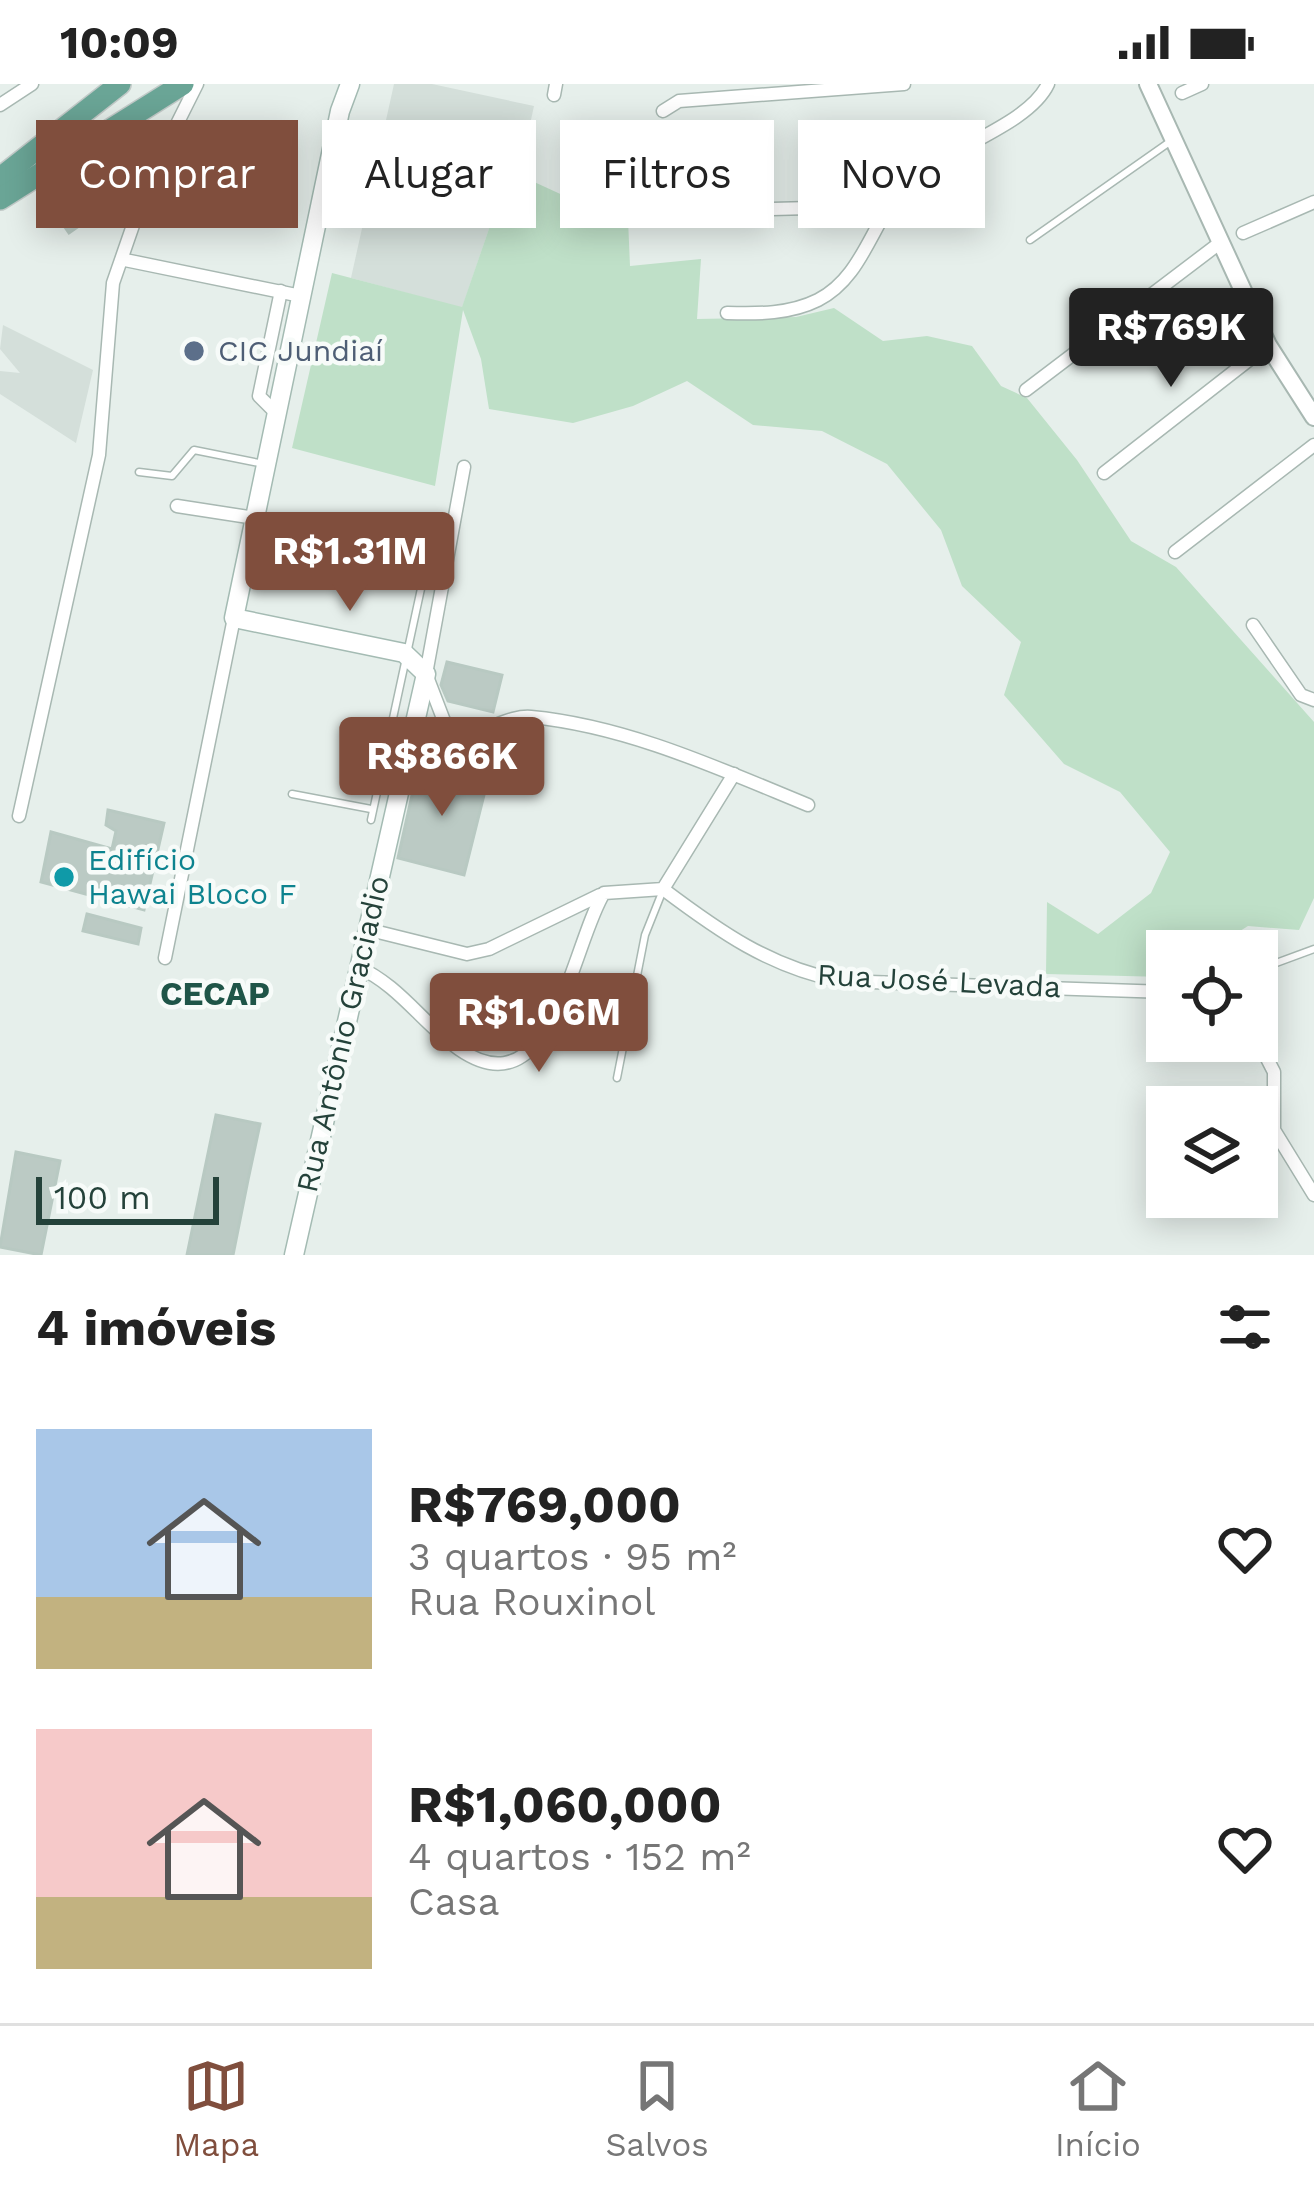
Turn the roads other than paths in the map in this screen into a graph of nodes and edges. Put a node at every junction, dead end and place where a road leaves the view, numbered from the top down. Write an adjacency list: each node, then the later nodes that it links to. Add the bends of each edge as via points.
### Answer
1 (32, 84): 12 (street)
2 (183, 84): 18 (main road)
3 (197, 84): 24 (street, via 148,182)
4 (331, 84): 13 (main road)
5 (350, 84): 13 (main road)
6 (904, 84): 14 (street, via 679,101)
7 (1048, 84): 15 (street, via 1024,113)
8 (1148, 84): 16 (street)
9 (1202, 84): 11 (street)
10 (111, 89): 17 (main road)
11 (1182, 93)
12 (0, 105)
13 (340, 111): 26 (main road)
14 (663, 112)
15 (985, 132)
16 (1174, 139): 22 (lane); 23 (street)
17 (0, 178)
18 (0, 199)
19 (1314, 202): 21 (street)
20 (877, 228): 27 (street, via 834,289 794,308)
21 (1243, 233)
22 (1030, 240)
23 (1221, 242): 28 (street); 29 (street)
24 (125, 260): 25 (street); 50 (street, via 107,314 99,455)
25 (281, 291): 26 (street); 30 (street, via 259,396)
26 (301, 296): 30 (main road)
27 (727, 313)
28 (1268, 346): 31 (street); 36 (street)
29 (1027, 390)
30 (277, 414): 33 (main road)
31 (1314, 417)
32 (1314, 445): 40 (street)
33 (266, 464): 35 (lane, via 194,450 172,476); 38 (main road)
34 (464, 467): 44 (street)
35 (139, 472)
36 (1104, 473)
37 (177, 506): 38 (street)
38 (255, 518): 41 (main road)
39 (430, 548): 43 (lane)
40 (1175, 552)
41 (234, 617): 43 (main road); 56 (street)
42 (1253, 625): 45 (street, via 1301,695)
43 (404, 653): 44 (main road); 49 (lane)
44 (426, 674): 46 (street, via 444,721 460,734 529,717 624,736); 54 (main road, Rua Antônio Graciadio)
45 (1314, 700)
46 (734, 774): 48 (street); 52 (street)
47 (292, 794): 49 (lane)
48 (808, 805)
49 (372, 810): 51 (lane)
50 (19, 816)
51 (370, 820)
52 (663, 890): 53 (street); 59 (street, Rua José Levada, via 733,941 794,972 840,981); 61 (lane, via 645,935)
53 (604, 893): 54 (street, via 467,955); 58 (street, via 561,1002 523,1057 482,1062)
54 (366, 929): 58 (main road, Rua Antônio Graciadio)
55 (1314, 950): 57 (lane)
56 (165, 958)
57 (1278, 963)
58 (358, 967): 63 (main road, Rua Antônio Graciadio)
59 (1146, 991)
60 (1269, 1062): 62 (street, via 1274,1130)
61 (617, 1078)
62 (1314, 1195)
63 (294, 1255)

